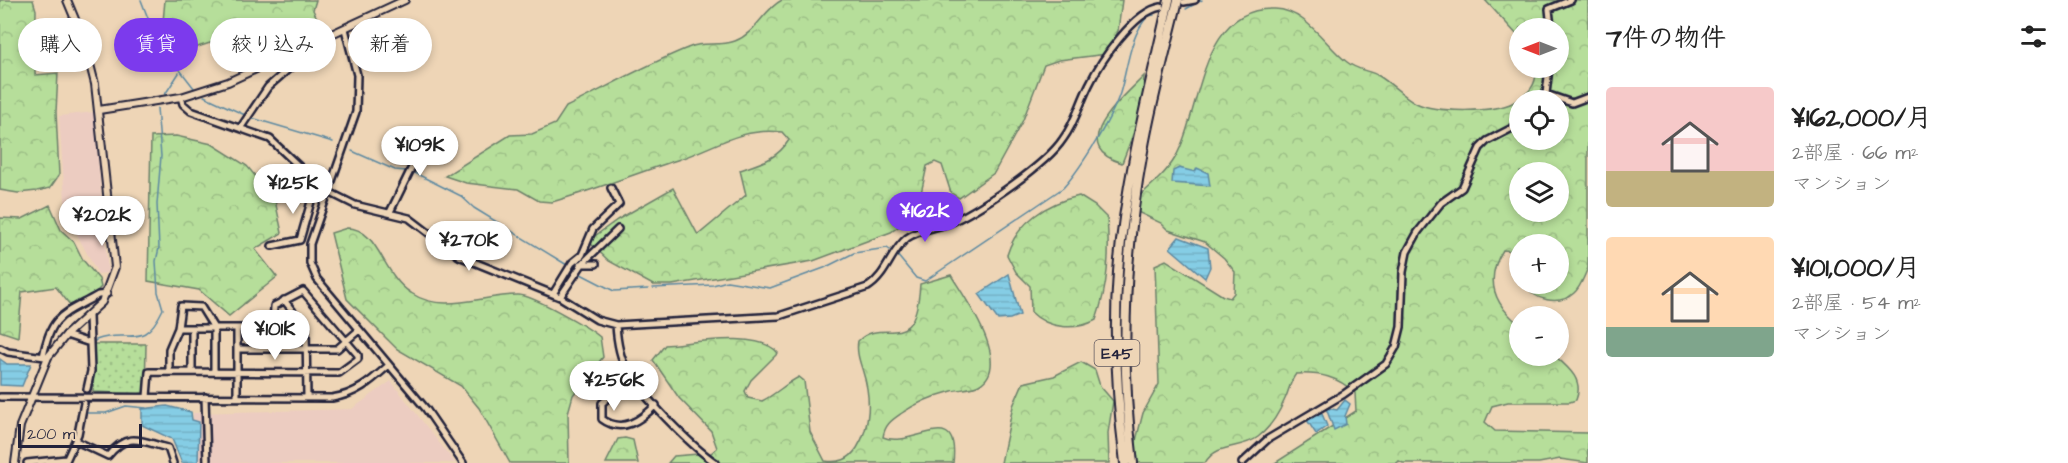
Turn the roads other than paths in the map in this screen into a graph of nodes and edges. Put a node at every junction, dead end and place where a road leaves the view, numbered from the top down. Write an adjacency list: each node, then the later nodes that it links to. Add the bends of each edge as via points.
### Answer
1 (67, 0): 16 (main road, via 86,48)
2 (405, 0): 9 (main road)
3 (1168, 0): 20 (highway, E45)
4 (1195, 0): 6 (street)
5 (1571, 0): 8 (street, via 1549,9)
6 (1181, 1): 20 (highway, E45)
7 (1161, 7): 37 (street, via 1142,14 1103,61 1065,137 1048,157 964,216 910,236 880,278 868,287 779,316)
8 (1550, 18)
9 (345, 29): 10 (main road); 44 (street, via 357,75 356,112 309,254 317,279)
10 (336, 33)
11 (250, 72): 14 (main road)
12 (285, 72): 17 (street, via 268,87)
13 (1588, 96): 15 (street)
14 (181, 97): 16 (main road); 17 (street, via 191,111)
15 (1569, 102)
16 (99, 110): 32 (main road, via 115,256)
17 (241, 127): 21 (street, via 277,144)
18 (1509, 130): 78 (street, via 1487,141 1474,159 1468,180 1441,203 1407,252 1402,272 1401,327 1386,364 1344,394 1276,433)
19 (400, 148): 25 (street, via 414,163)
20 (1139, 149): 27 (highway, E45)
21 (316, 184): 23 (street); 28 (street, via 300,240)
22 (611, 188): 29 (street, via 619,204 593,229 582,255)
23 (323, 189)
24 (333, 194): 25 (street, via 355,205)
25 (390, 212): 33 (street, via 418,224 459,256)
26 (618, 229): 31 (street)
27 (1125, 244): 76 (highway, E45, via 1116,345); 77 (highway, E45, via 1124,345)
28 (272, 246)
29 (572, 263): 31 (street); 33 (street)
30 (596, 264): 31 (street)
31 (582, 265): 34 (street)
32 (108, 294): 36 (main road); 51 (street, via 98,295 56,320 47,338)
33 (554, 294): 34 (street)
34 (560, 297): 37 (street, via 597,320)
35 (284, 300): 42 (street, via 272,308); 43 (street); 46 (street, via 303,291)
36 (89, 316): 45 (main road); 47 (street)
37 (616, 325): 57 (street, via 620,354)
38 (178, 328): 39 (street); 40 (street, via 181,306 201,307); 53 (street, via 169,349)
39 (192, 328): 40 (street); 54 (street)
40 (214, 328): 41 (street); 55 (street)
41 (237, 328): 42 (street); 49 (street)
42 (273, 328): 43 (street)
43 (306, 328): 50 (street)
44 (359, 330): 46 (street); 52 (street)
45 (66, 335): 47 (street); 51 (main road)
46 (346, 342): 50 (street, via 337,349); 58 (street, via 358,359 343,372)
47 (90, 343): 59 (street)
48 (0, 348): 51 (street)
49 (237, 349): 50 (street); 56 (street)
50 (308, 349): 58 (street)
51 (46, 357): 61 (main road)
52 (389, 365): 65 (street, via 353,393); 74 (street, via 439,425)
53 (169, 372): 54 (street); 62 (street, via 149,372)
54 (192, 372): 55 (street)
55 (214, 372): 56 (street)
56 (237, 372): 58 (street); 64 (street)
57 (628, 372): 67 (street); 67 (street, via 619,389 602,403 603,420 611,426 626,425 641,420)
58 (308, 373): 65 (street)
59 (87, 389)
60 (0, 397): 61 (street)
61 (31, 397): 62 (street); 70 (main road, via 20,426)
62 (147, 397): 63 (street)
63 (205, 397): 64 (street); 73 (street)
64 (237, 397): 65 (street)
65 (307, 398)
66 (84, 404): 68 (street)
67 (656, 405): 75 (street)
68 (76, 441): 69 (street); 72 (street, via 108,456 118,444 130,439 168,448)
69 (66, 461): 71 (street)
70 (15, 463)
71 (27, 463)
72 (173, 463)
73 (207, 463)
74 (463, 463)
75 (716, 463)
76 (1125, 463)
77 (1133, 463)
78 (1242, 463)

